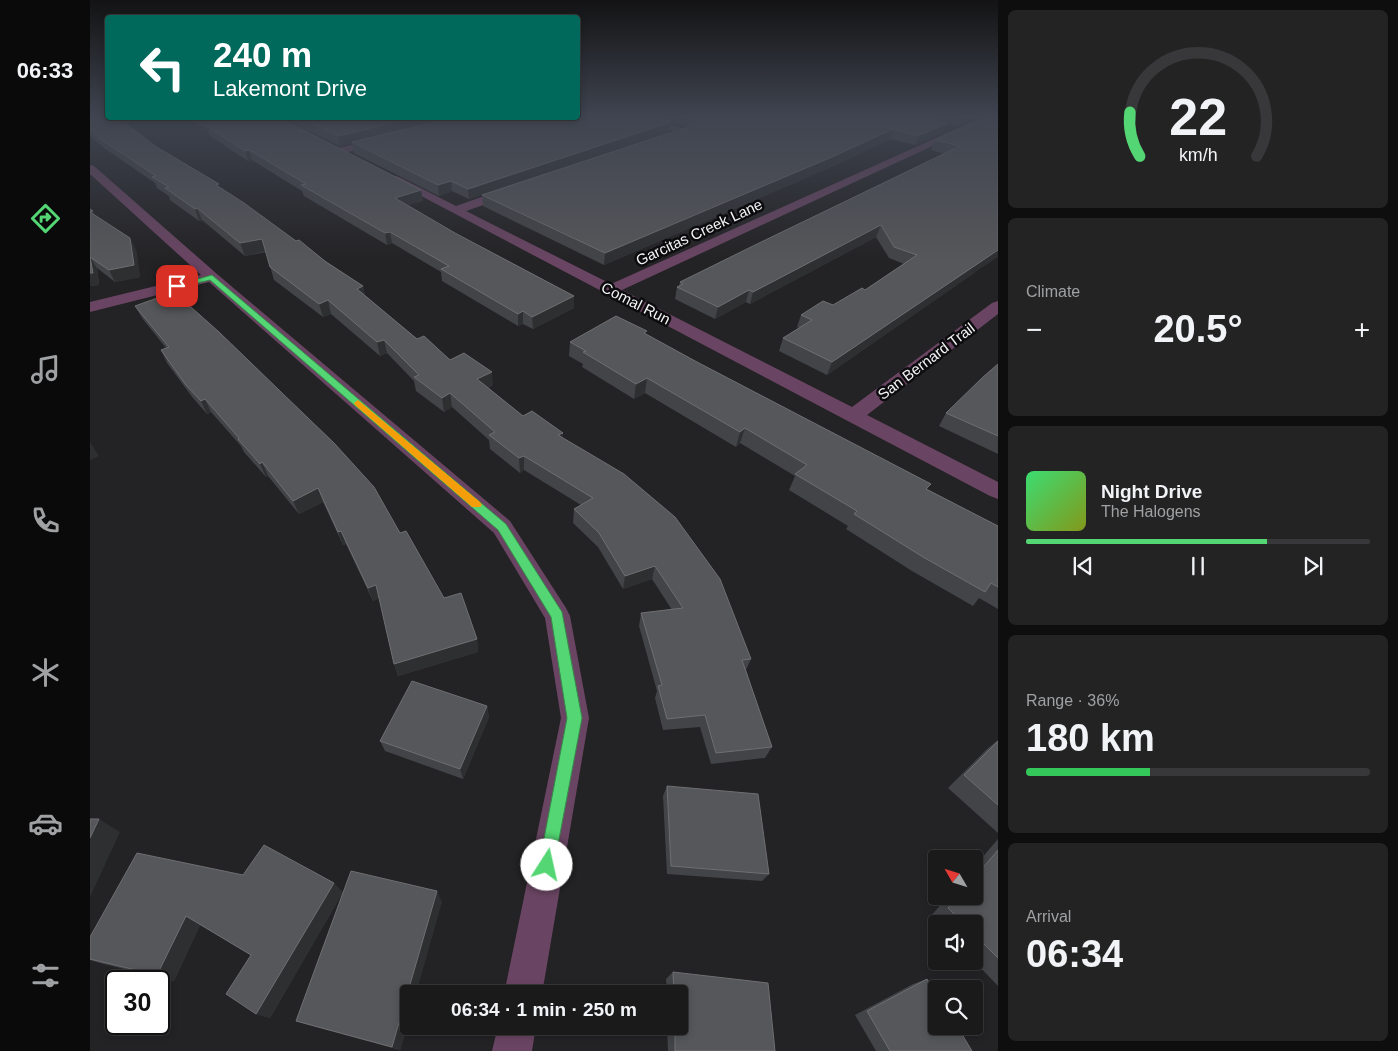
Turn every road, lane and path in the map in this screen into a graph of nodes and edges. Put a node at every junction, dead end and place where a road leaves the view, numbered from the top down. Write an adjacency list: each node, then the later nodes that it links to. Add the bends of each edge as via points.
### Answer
1 (885, 165): 7 (street, Garcitas Creek Lane)
2 (90, 168): 6 (street)
3 (384, 174): 5 (street, Comal Run)
4 (519, 188): 5 (street)
5 (455, 210): 7 (street, Comal Run)
6 (212, 277): 9 (street); 12 (street, via 502,527 557,616 574,718)
7 (612, 290): 10 (street, Comal Run)
8 (998, 306): 10 (street, San Bernard Trail)
9 (90, 307)
10 (853, 416): 11 (street, Comal Run)
11 (998, 491)
12 (525, 985)
13 (515, 1035): 14 (street)
14 (512, 1051)

